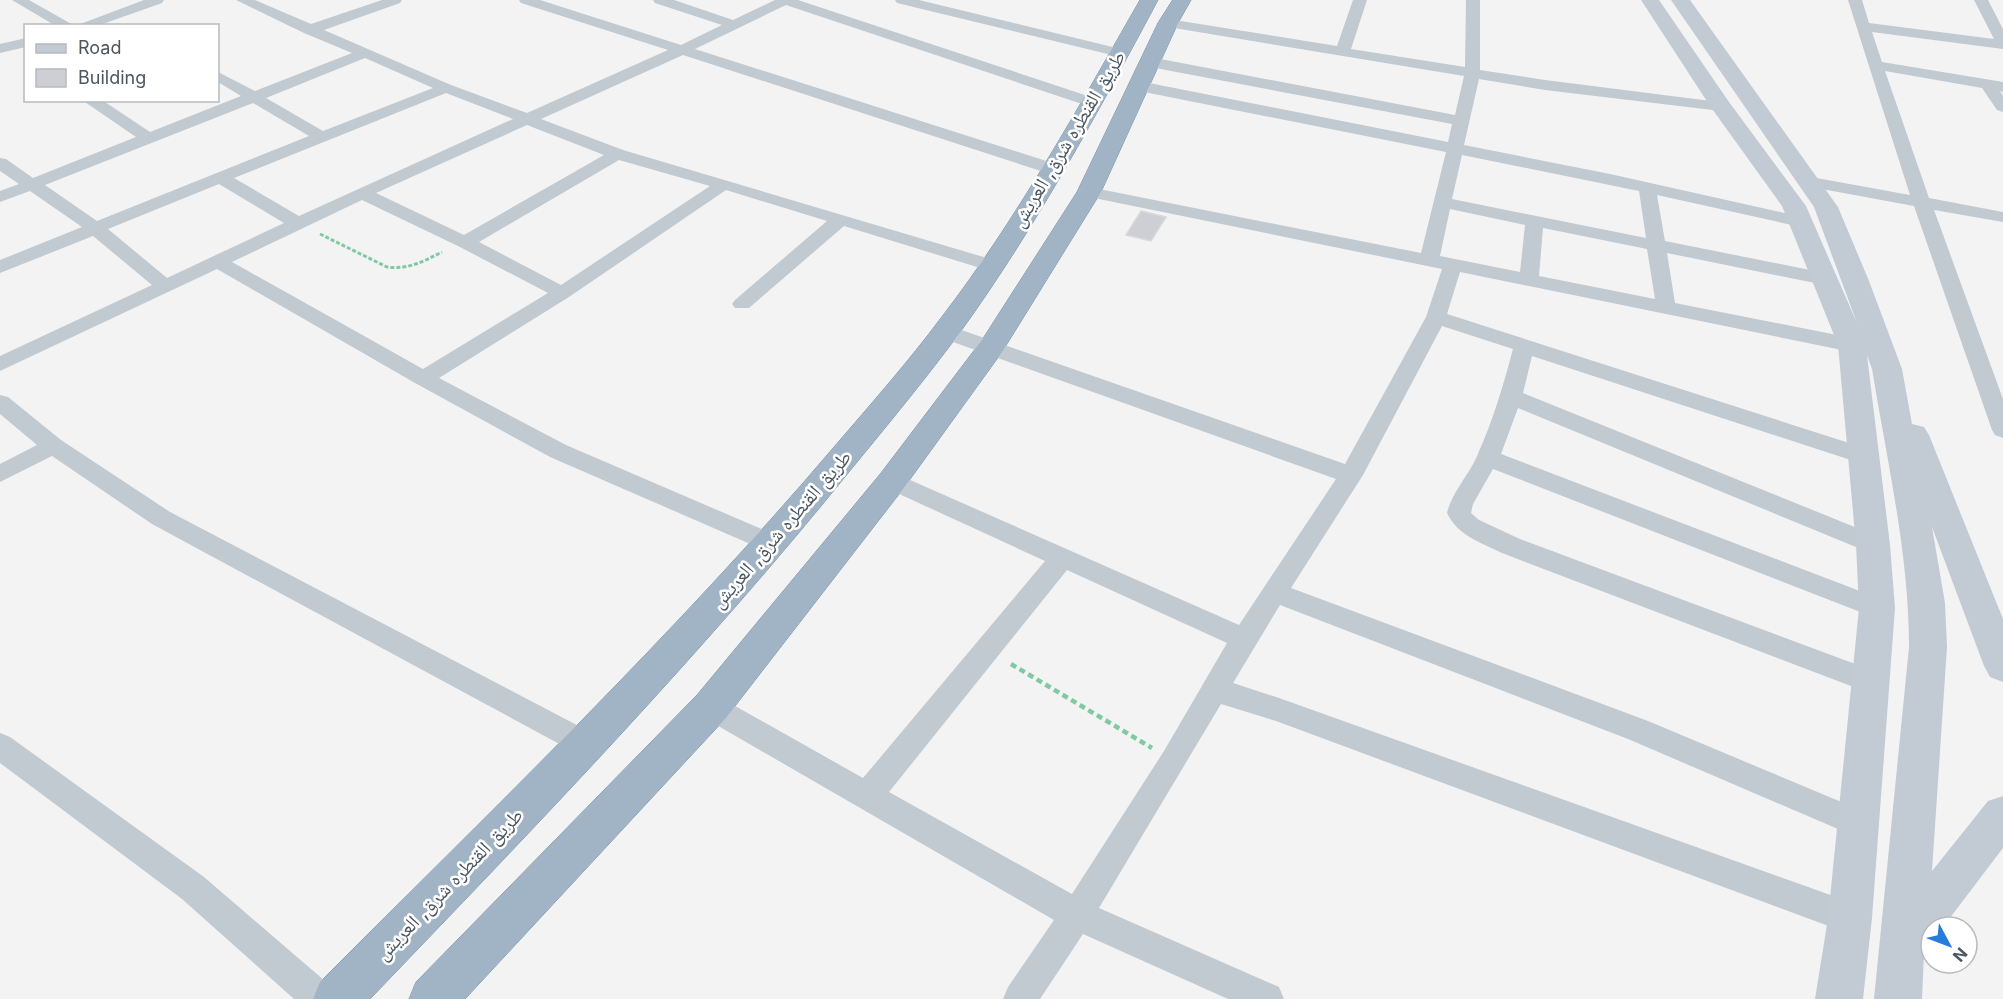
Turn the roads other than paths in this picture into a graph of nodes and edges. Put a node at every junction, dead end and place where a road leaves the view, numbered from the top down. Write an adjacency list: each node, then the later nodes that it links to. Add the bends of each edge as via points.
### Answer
1 (19, 0): 17 (street)
2 (157, 0): 16 (street)
3 (243, 0): 22 (street)
4 (395, 0): 22 (street)
5 (526, 0): 26 (street)
6 (660, 0): 20 (street)
7 (785, 0): 20 (street); 38 (street)
8 (902, 0): 31 (street)
9 (1360, 0): 27 (street)
10 (1473, 0): 32 (street)
11 (1650, 0): 39 (main road)
12 (1680, 0): 50 (main road)
13 (1855, 0): 21 (street)
14 (1981, 0): 24 (street)
15 (1166, 8): 27 (street); 31 (highway, طريق القنطره شرق, العريش)
16 (105, 18): 18 (street); 19 (street)
17 (64, 24)
18 (88, 24)
19 (118, 24)
20 (734, 25): 26 (street)
21 (1863, 26): 24 (street); 30 (street)
22 (309, 30): 28 (street)
23 (24, 43): 25 (street)
24 (2003, 44)
25 (4, 48): 29 (street)
26 (684, 49): 41 (street); 48 (street)
27 (1342, 52): 32 (street)
28 (365, 53): 35 (street); 36 (street)
29 (24, 58)
30 (1875, 65): 34 (street); 57 (street)
31 (1137, 67): 38 (highway, طريق القنطره شرق, العريش); 42 (street); 45 (street); 54 (highway, طريق القنطره شرق, العريش)
32 (1472, 74): 39 (street); 42 (street)
33 (219, 77): 36 (street)
34 (1995, 85): 40 (street)
35 (446, 88): 41 (street); 43 (street)
36 (253, 96): 43 (street); 44 (street)
37 (93, 102): 44 (street)
38 (1091, 102): 48 (highway, طريق القنطره شرق, العريش)
39 (1720, 106): 62 (main road, via 1794,206)
40 (2003, 107)
41 (524, 120): 46 (street); 55 (street)
42 (1461, 121): 45 (street)
43 (322, 136): 49 (street)
44 (148, 138): 51 (street)
45 (1455, 148): 53 (street); 58 (street)
46 (617, 154): 52 (street); 65 (street)
47 (0, 163): 51 (street)
48 (1053, 169): 69 (highway, طريق القنطره شرق, العريش)
49 (219, 177): 63 (street); 64 (street)
50 (1810, 182): 57 (street); 83 (main road, via 1826,207)
51 (33, 184): 56 (street); 64 (street)
52 (724, 184): 60 (street); 74 (street)
53 (1647, 187): 62 (street); 66 (street)
54 (1089, 192): 68 (street); 81 (highway, طريق القنطره شرق, العريش)
55 (362, 193): 63 (street); 65 (street)
56 (0, 197)
57 (1921, 201): 59 (street); 87 (street)
58 (1442, 202): 61 (street); 68 (street)
59 (2003, 217)
60 (841, 219): 69 (street); 75 (street)
61 (1534, 221): 66 (street); 72 (street)
62 (1801, 222): 71 (main road)
63 (298, 223): 67 (street)
64 (94, 227): 70 (street); 73 (street)
65 (465, 242): 74 (street)
66 (1656, 246): 71 (street); 76 (street)
67 (217, 261): 73 (street); 84 (street)
68 (1440, 263): 72 (street); 77 (street)
69 (990, 265): 78 (highway, طريق القنطره شرق, العريش)
70 (0, 267)
71 (1826, 279): 80 (main road)
72 (1529, 281): 76 (street)
73 (164, 285): 82 (street)
74 (562, 292): 84 (street)
75 (742, 304)
76 (1666, 308): 80 (street)
77 (1436, 317): 79 (street); 92 (street)
78 (946, 332): 81 (street); 94 (highway, طريق القنطره شرق, العريش)
79 (1524, 345): 85 (street); 89 (street)
80 (1852, 345): 89 (main road)
81 (992, 346): 92 (street); 93 (highway, طريق القنطره شرق, العريش)
82 (0, 364)
83 (1887, 369): 100 (main road); 104 (main road, via 1927,603 1928,647)
84 (423, 378): 94 (street, via 558,451)
85 (1511, 397): 90 (street); 95 (street)
86 (0, 402): 88 (street)
87 (2003, 430)
88 (53, 446): 91 (street); 105 (street, via 161,518)
89 (1863, 456): 95 (main road)
90 (1488, 459): 98 (street); 102 (street, via 1461,504 1459,513 1470,527)
91 (0, 474)
92 (1352, 475): 97 (street)
93 (892, 481): 96 (street); 103 (highway, طريق القنطره شرق, العريش)
94 (771, 544): 105 (highway, طريق القنطره شرق, العريش)
95 (1873, 545): 98 (main road)
96 (1063, 557): 99 (street); 107 (street)
97 (1274, 592): 99 (street); 109 (street, via 1638,730)
98 (1877, 608): 102 (main road)
99 (1244, 639): 101 (street)
100 (2003, 666)
101 (1216, 690): 110 (street); 111 (street)
102 (1870, 698): 104 (main road); 109 (main road)
103 (711, 707): 107 (street); 115 (highway, طريق القنطره شرق, العريش)
104 (1920, 736): 112 (main road)
105 (586, 744): 114 (highway, طريق القنطره شرق, العريش)
106 (0, 746): 113 (street, via 193,888)
107 (867, 796): 110 (street)
108 (2003, 814): 112 (main road)
109 (1859, 824): 111 (main road)
110 (1077, 915): 116 (street); 117 (street)
111 (1850, 918): 118 (main road)
112 (1901, 946): 119 (main road)
113 (320, 999)
114 (337, 999)
115 (433, 999)
116 (1020, 999)
117 (1268, 999)
118 (1839, 999)
119 (1898, 999)

